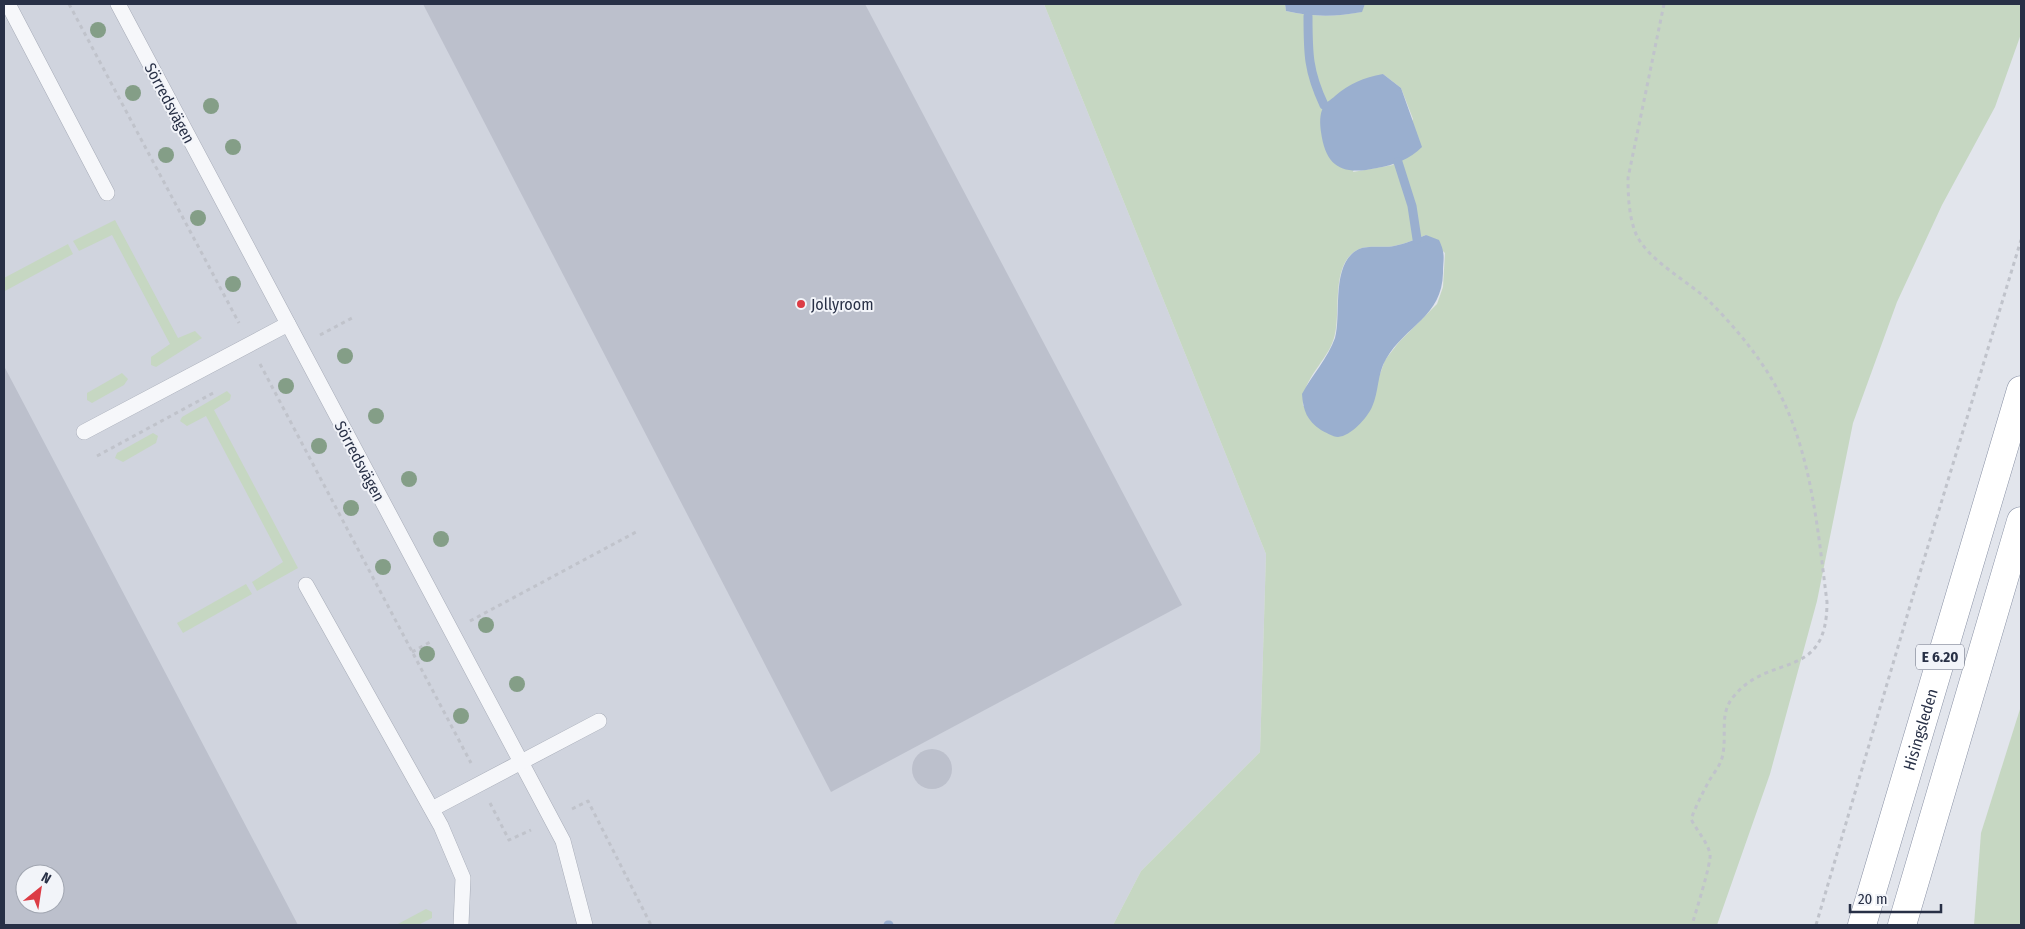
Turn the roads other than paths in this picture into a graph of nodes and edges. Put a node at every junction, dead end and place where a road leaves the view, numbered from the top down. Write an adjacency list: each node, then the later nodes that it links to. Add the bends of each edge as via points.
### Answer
1 (8, 4): 3 (lane)
2 (118, 4): 4 (lane, Sörredsvägen)
3 (107, 193)
4 (288, 324): 6 (lane); 10 (lane, Sörredsvägen)
5 (2021, 390): 14 (highway, Hisingsleden / E 6.20)
6 (84, 432)
7 (2021, 521): 15 (highway, E 6.20)
8 (306, 585): 11 (lane)
9 (599, 722): 10 (lane)
10 (522, 763): 11 (lane); 13 (lane, Sörredsvägen, via 563,840)
11 (432, 808): 12 (lane, via 463,878)
12 (461, 925)
13 (585, 925)
14 (1862, 925)
15 (1902, 925)

